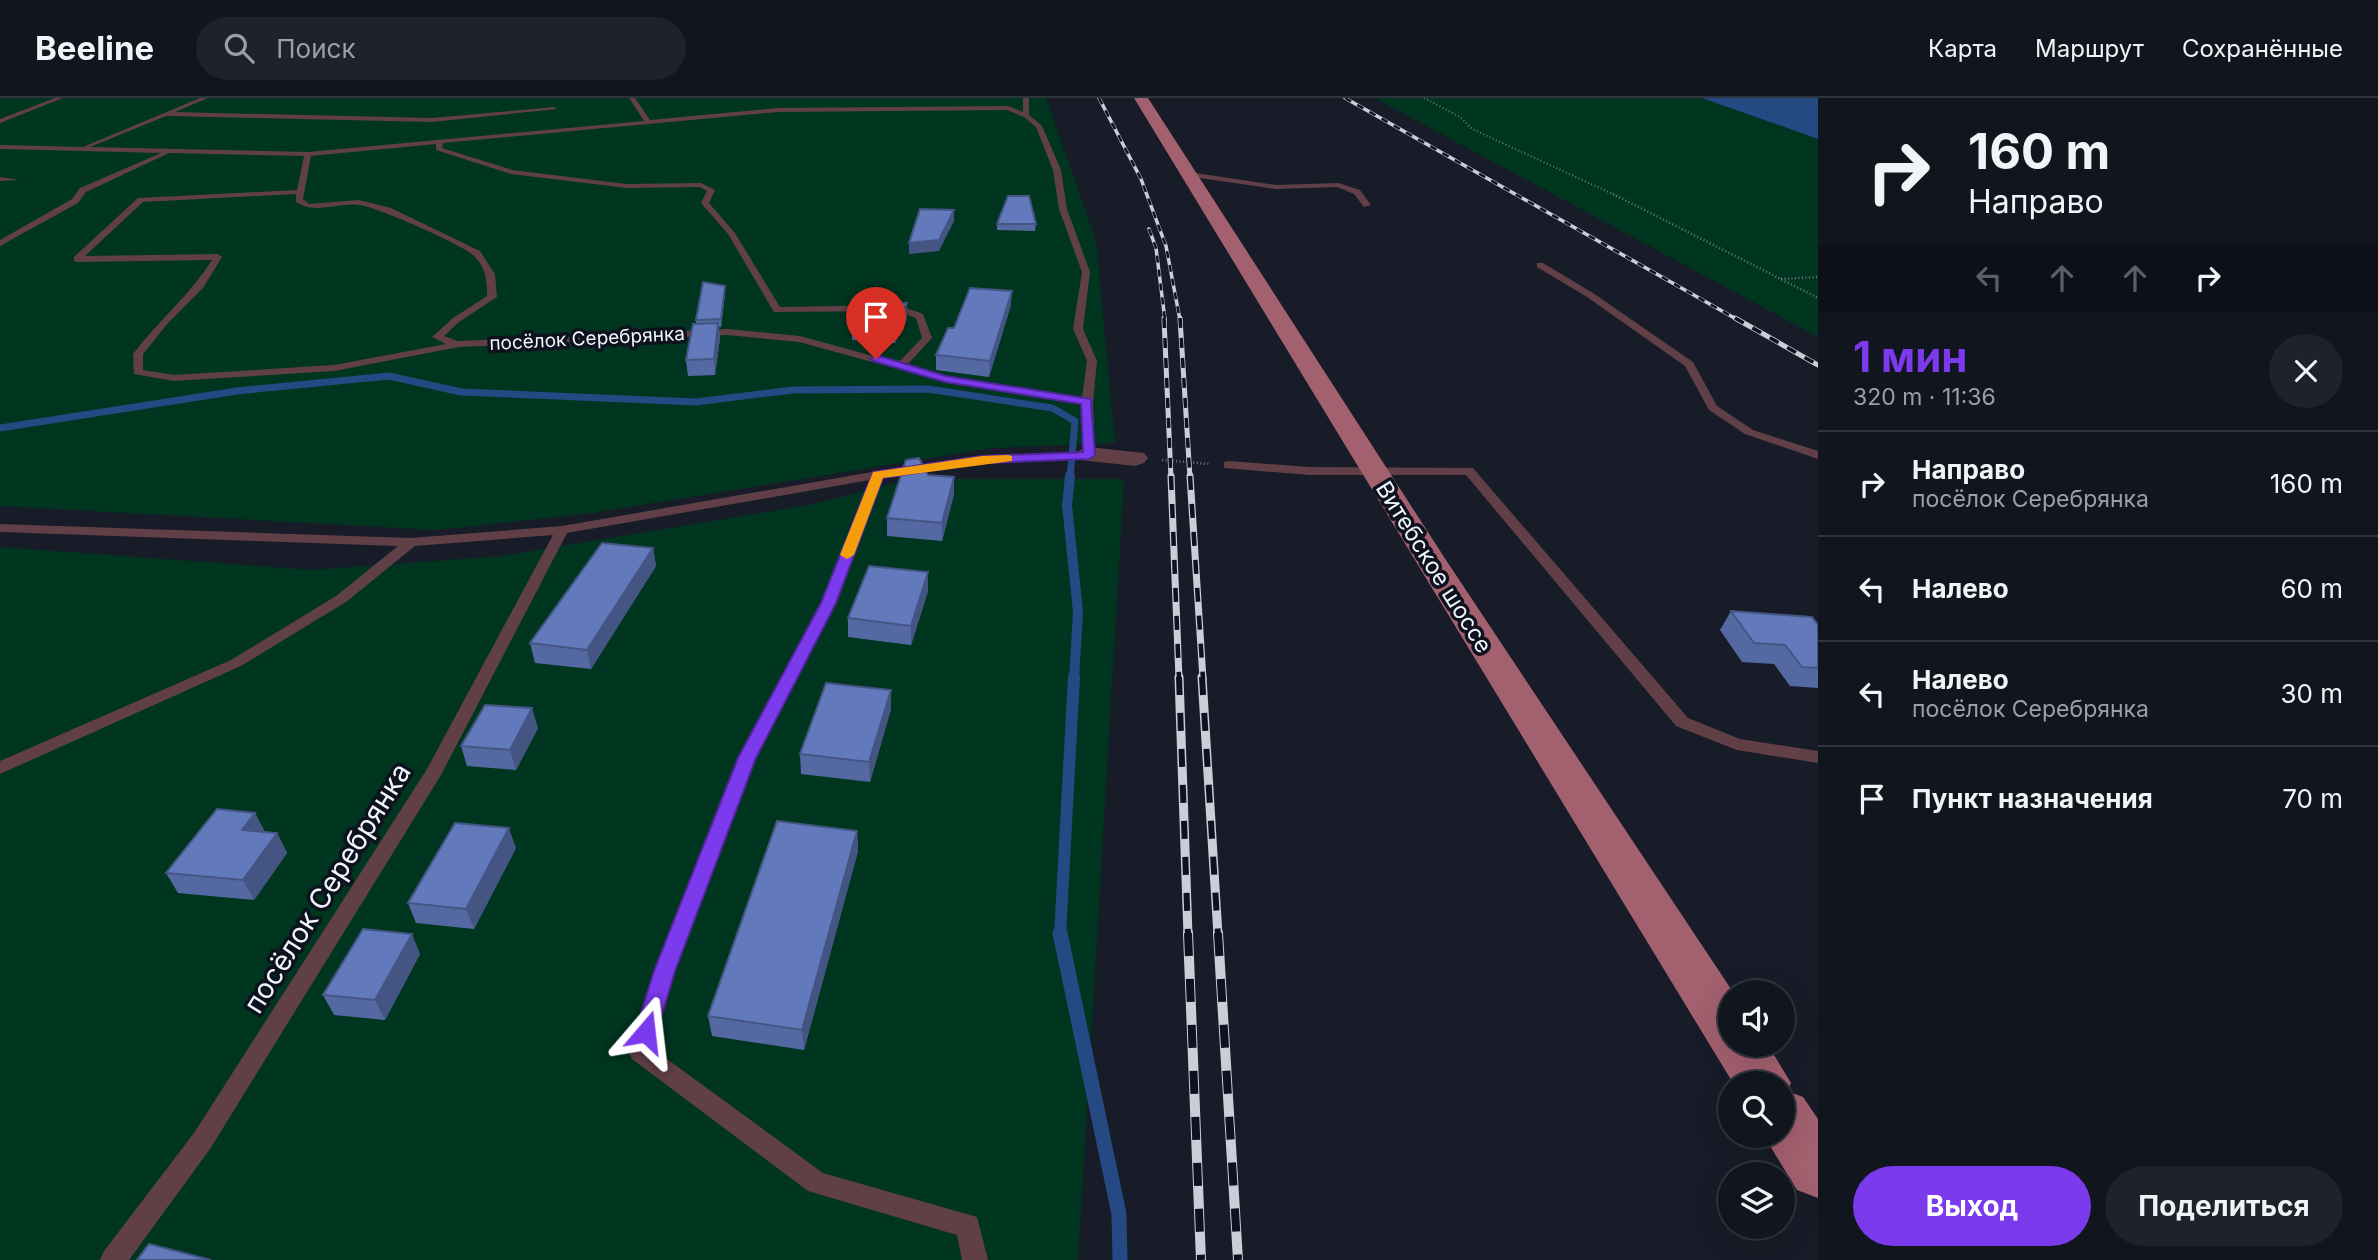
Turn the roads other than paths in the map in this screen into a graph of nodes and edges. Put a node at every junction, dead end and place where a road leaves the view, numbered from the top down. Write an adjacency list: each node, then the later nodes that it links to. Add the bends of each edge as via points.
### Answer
1 (60, 98): 12 (lane)
2 (205, 98): 10 (lane)
3 (548, 98): 8 (lane)
4 (632, 98): 13 (lane)
5 (870, 98): 9 (lane)
6 (1026, 98): 11 (lane)
7 (1142, 98): 20 (main road, Витебское шоссе)
8 (554, 109): 10 (lane, via 432,120); 14 (lane)
9 (871, 109): 11 (lane, via 992,107); 13 (lane, via 778,110)
10 (165, 114): 17 (lane)
11 (1026, 116): 29 (lane, via 1039,126 1057,170 1063,209 1086,272 1078,329 1091,361)
12 (0, 121)
13 (649, 123): 14 (lane)
14 (564, 129): 15 (lane)
15 (440, 142): 19 (lane); 28 (lane, via 438,149 511,172 627,186 701,185 711,190 705,203 731,233 777,310 898,308 920,316 928,338)
16 (0, 147): 17 (lane)
17 (80, 148): 18 (lane)
18 (172, 150): 19 (lane); 25 (lane, via 83,190 75,201)
19 (308, 154): 23 (lane)
20 (1189, 174): 24 (lane, via 1276,187 1338,185 1357,192); 34 (main road, Витебское шоссе)
21 (0, 179): 22 (lane)
22 (15, 180)
23 (300, 192): 27 (lane, посёлок Серебрянка, via 299,200 307,206 359,202 388,210 477,253 491,274 492,297 437,337); 27 (lane, via 141,200 77,259 218,257 200,286 138,354 138,372 174,378 334,368)
24 (1367, 205)
25 (0, 243)
26 (1540, 265): 31 (lane, via 1689,364 1713,408 1749,432)
27 (457, 344): 28 (lane, посёлок Серебрянка, via 727,332 800,339)
28 (902, 365): 29 (lane, посёлок Серебрянка, via 945,379)
29 (1087, 402): 30 (lane)
30 (1089, 455): 32 (street); 35 (lane, via 982,460)
31 (1818, 455)
32 (1135, 458)
33 (1228, 465): 34 (lane)
34 (1374, 471): 39 (lane, via 1469,471 1682,722 1737,744); 41 (main road, Витебское шоссе)
35 (878, 475): 37 (lane); 45 (lane, via 829,603 747,758 664,971 640,1052 817,1183 968,1226)
36 (0, 528): 38 (lane)
37 (562, 530): 38 (lane); 44 (lane, посёлок Серебрянка, via 435,771 202,1141)
38 (411, 542): 40 (lane, via 341,599 236,663)
39 (1818, 757)
40 (0, 768)
41 (1718, 1013)
42 (1795, 1134): 43 (main road)
43 (1818, 1170)
44 (113, 1260)
45 (975, 1260)

